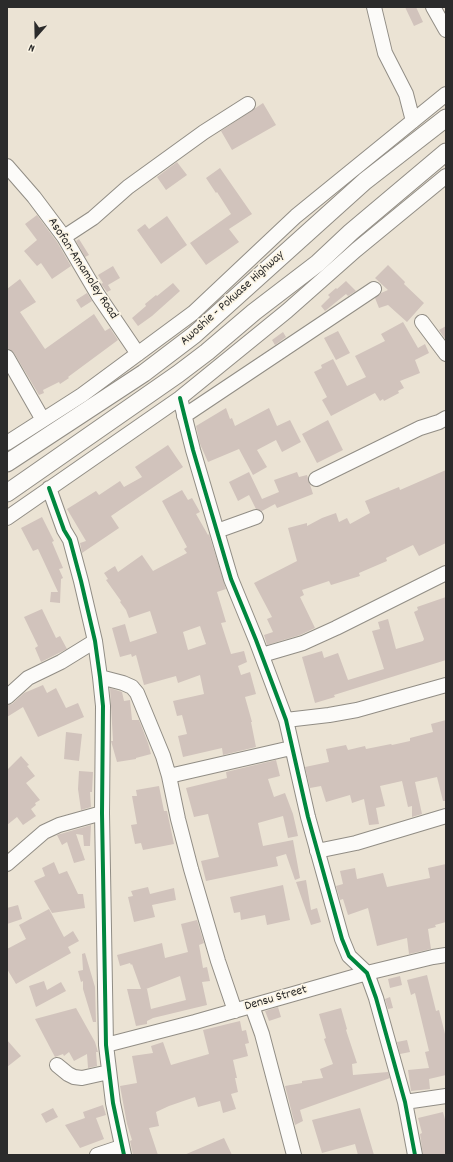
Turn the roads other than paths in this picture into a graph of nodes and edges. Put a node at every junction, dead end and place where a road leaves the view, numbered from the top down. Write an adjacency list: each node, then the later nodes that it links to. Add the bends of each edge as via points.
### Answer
1 (374, 7): 7 (street, via 385,53 406,94)
2 (433, 7): 3 (street)
3 (446, 30)
4 (446, 94): 7 (street)
5 (248, 104): 12 (street, via 204,132 128,187 93,218)
6 (446, 118): 8 (main road, Awoshie - Pokuase Highway)
7 (413, 121): 15 (street, via 296,216 193,313)
8 (414, 143): 9 (main road); 23 (main road, Awoshie - Pokuase Highway, via 365,181 194,335 144,373)
9 (440, 157): 26 (main road, Awoshie - Pokuase Highway, via 318,263 207,352)
10 (7, 166): 12 (street, Asofan-Amamoley Road)
11 (446, 176): 18 (street)
12 (64, 237): 15 (street, Asofan-Amamoley Road, via 98,295)
13 (374, 289): 19 (street)
14 (422, 322): 16 (street)
15 (138, 354): 21 (street)
16 (446, 354)
17 (7, 357): 21 (street)
18 (180, 398): 19 (street); 25 (street)
19 (184, 416): 29 (street)
20 (446, 418): 24 (street)
21 (43, 420): 22 (street)
22 (7, 443)
23 (7, 463)
24 (316, 479)
25 (49, 488): 28 (street); 31 (street, via 70,540)
26 (7, 493)
27 (256, 517): 29 (street)
28 (7, 518)
29 (217, 531): 32 (street, via 231,579)
30 (446, 573): 32 (street, via 330,631 303,643)
31 (95, 641): 33 (street); 35 (street, via 28,678)
32 (262, 655): 36 (street)
33 (100, 677): 38 (street, via 132,687 163,756); 39 (street, via 103,706)
34 (446, 685): 36 (street, via 356,710)
35 (7, 697)
36 (286, 720): 37 (street)
37 (291, 748): 38 (street); 41 (street)
38 (169, 776): 46 (street, via 190,869)
39 (102, 813): 42 (street, via 44,832); 47 (street)
40 (446, 816): 41 (street, via 356,843)
41 (317, 851): 44 (street, via 349,956)
42 (7, 864)
43 (446, 955): 44 (street, Densu Street)
44 (366, 973): 45 (street, Densu Street); 51 (street, via 376,998)
45 (252, 1006): 46 (street, Densu Street); 54 (street, via 262,1034)
46 (235, 1011): 47 (street, Densu Street)
47 (106, 1045): 49 (street)
48 (57, 1065): 49 (street, via 74,1077 82,1078)
49 (109, 1072): 52 (street)
50 (446, 1096): 51 (street)
51 (405, 1102): 55 (street)
52 (122, 1151): 53 (street)
53 (97, 1155)
54 (294, 1155)
55 (415, 1155)

